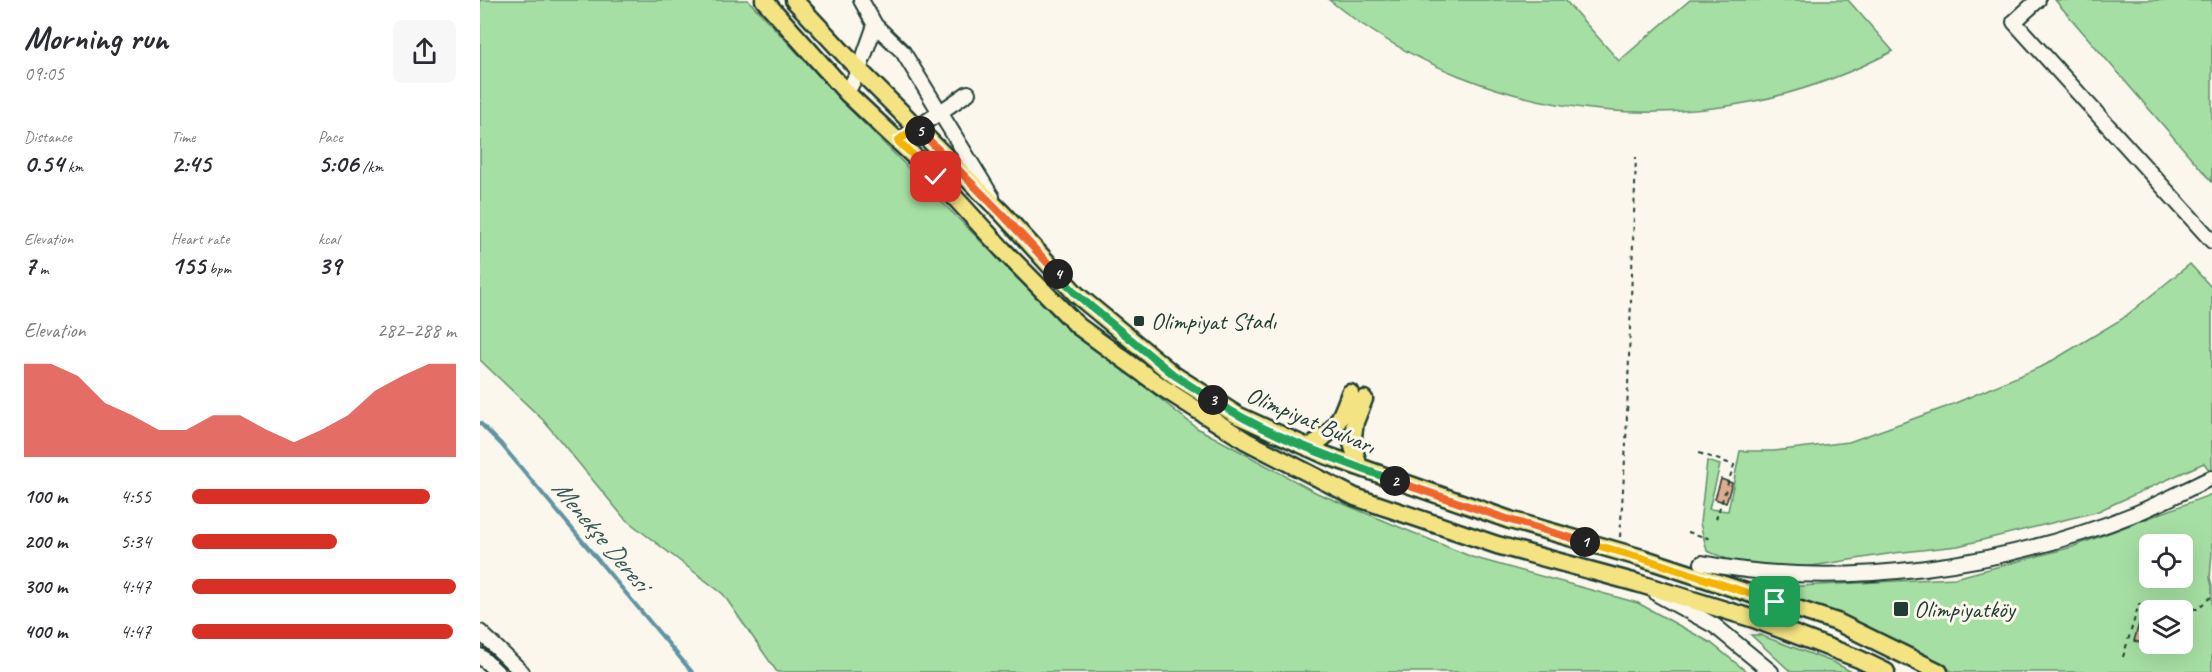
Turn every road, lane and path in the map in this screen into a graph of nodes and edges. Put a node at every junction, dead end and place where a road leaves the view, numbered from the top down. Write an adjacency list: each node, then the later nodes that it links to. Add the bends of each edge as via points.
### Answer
1 (764, 0): 7 (main road, Olimpiyat Bulvarı)
2 (794, 0): 6 (main road, Olimpiyat Bulvarı)
3 (861, 0): 5 (street)
4 (2038, 0): 14 (street, via 2014,22)
5 (875, 25): 6 (street); 9 (street, via 903,52)
6 (860, 70): 7 (street); 10 (main road, Olimpiyat Bulvarı)
7 (847, 93): 11 (main road, Olimpiyat Bulvarı)
8 (968, 93): 9 (street)
9 (939, 112): 10 (street); 13 (street)
10 (916, 127): 11 (street); 13 (main road, Olimpiyat Bulvarı)
11 (898, 141): 24 (main road, Olimpiyat Bulvarı, via 1078,326 1163,388 1246,441 1355,497 1497,544)
12 (1636, 157): 22 (path)
13 (1002, 214): 15 (main road, Olimpiyat Bulvarı, via 1076,294 1174,375 1237,415)
14 (2212, 241)
15 (1309, 448): 17 (main road, Olimpiyat Bulvarı); 17 (main road, via 1330,434 1357,396 1352,443)
16 (1698, 453): 19 (path, via 1734,465)
17 (1359, 467): 22 (main road, Olimpiyat Bulvarı, via 1510,520)
18 (2211, 478): 23 (street, via 2137,513 2072,536 1978,561 1867,573 1813,574 1742,571)
19 (1716, 519)
20 (1688, 532): 21 (path)
21 (1711, 538)
22 (1619, 552): 35 (main road, Olimpiyat Bulvarı, via 1837,622)
23 (1702, 563)
24 (1637, 584): 33 (street, via 1715,626); 34 (main road, Olimpiyat Bulvarı, via 1754,619)
25 (2212, 596): 27 (path)
26 (2139, 604): 30 (path)
27 (2193, 609)
28 (480, 632): 32 (street)
29 (480, 656): 31 (street)
30 (2123, 657)
31 (497, 672)
32 (522, 672)
33 (1772, 672)
34 (1886, 672)
35 (1940, 672)

